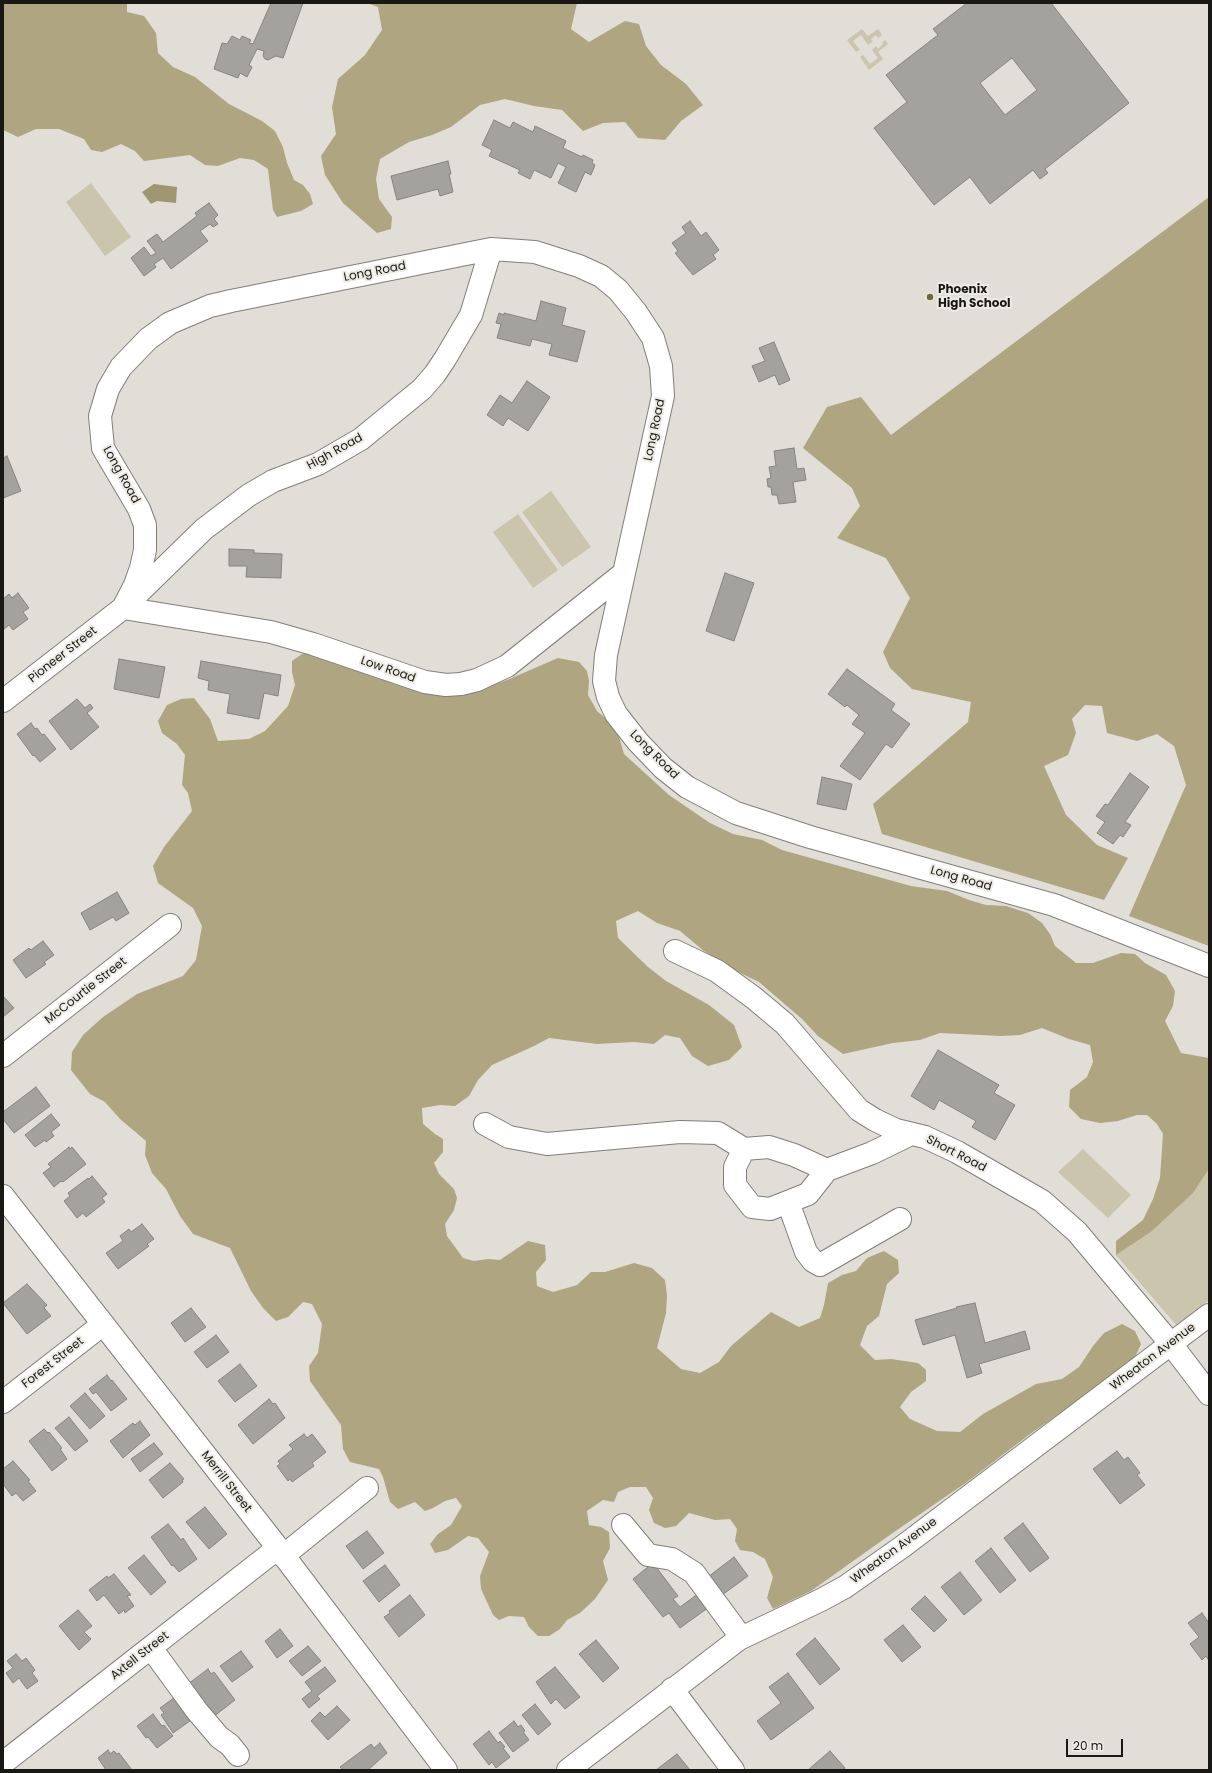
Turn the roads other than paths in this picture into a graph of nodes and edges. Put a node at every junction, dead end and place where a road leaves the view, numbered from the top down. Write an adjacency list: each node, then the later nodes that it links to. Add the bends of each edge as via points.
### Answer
1 (490, 249): 2 (street, Long Road, via 535,252 601,276 618,290 653,338 661,366 663,396); 3 (street, High Road, via 471,315 442,364 422,389 361,439 318,464 273,481 249,495 204,530); 3 (street, Long Road, via 210,306 170,323 148,339 121,367 108,389 100,416 103,448 139,509 145,525 145,550 141,568)
2 (624, 573): 3 (street, Low Road, via 507,666 461,684 425,682 271,632); 7 (street, Long Road, via 606,655 604,680 608,697 616,714 638,742 663,768 687,787 736,813 810,837 1054,905)
3 (123, 608): 4 (street, Pioneer Street)
4 (3, 701)
5 (170, 925): 8 (street, McCourtie Street)
6 (675, 951): 10 (street, Short Road, via 718,971 785,1024 859,1110 896,1130)
7 (1209, 966)
8 (3, 1056)
9 (485, 1124): 11 (street, via 509,1137 547,1144 680,1132 718,1133)
10 (911, 1134): 12 (street); 18 (street, Short Road, via 925,1137 958,1152 1042,1201 1078,1232)
11 (744, 1149): 12 (street, via 769,1147); 14 (street, via 735,1167 735,1185 752,1207 770,1209)
12 (826, 1170): 14 (street, via 808,1194)
13 (3, 1196): 17 (street, Merrill Street)
14 (788, 1202): 15 (street, via 806,1252 820,1265)
15 (900, 1219)
16 (1209, 1315): 18 (street, Wheaton Avenue)
17 (102, 1325): 20 (street, Forest Street); 23 (street, Merrill Street)
18 (1171, 1344): 19 (street, Short Road); 24 (street, Wheaton Avenue, via 845,1587)
19 (1209, 1394)
20 (3, 1402)
21 (367, 1488): 23 (street, Axtell Street)
22 (623, 1525): 24 (street, via 648,1555 672,1559 694,1573)
23 (280, 1552): 25 (street, Axtell Street); 29 (street, Merrill Street)
24 (742, 1637): 26 (street, Wheaton Avenue)
25 (150, 1648): 27 (street, via 197,1711); 28 (street, Axtell Street)
26 (672, 1689): 30 (street, Wheaton Avenue); 31 (street)
27 (238, 1755)
28 (3, 1764)
29 (446, 1770)
30 (568, 1770)
31 (733, 1770)

